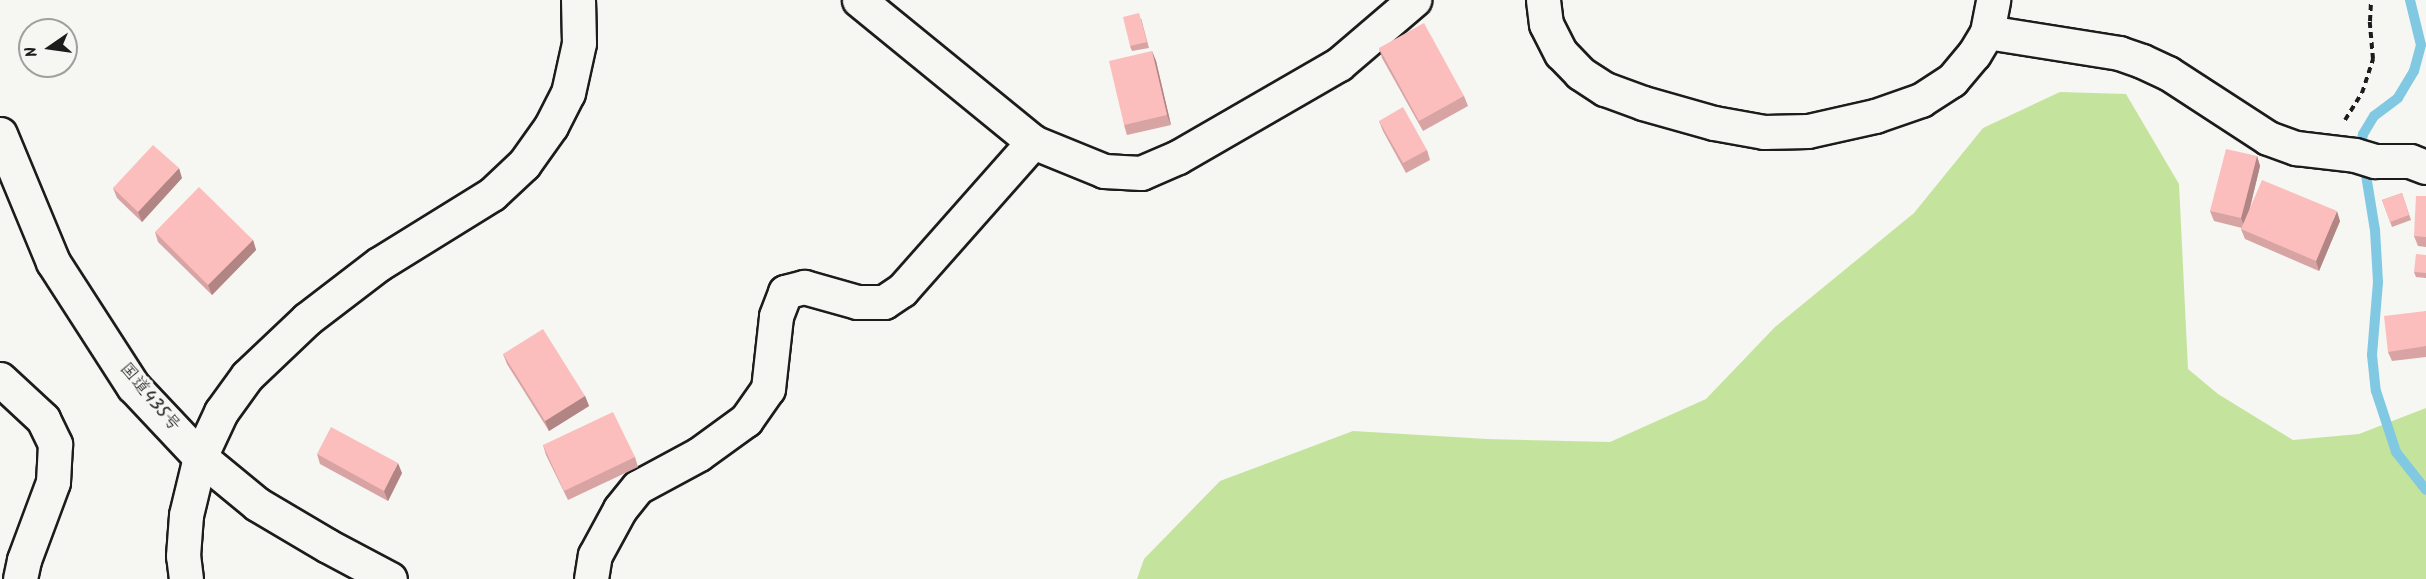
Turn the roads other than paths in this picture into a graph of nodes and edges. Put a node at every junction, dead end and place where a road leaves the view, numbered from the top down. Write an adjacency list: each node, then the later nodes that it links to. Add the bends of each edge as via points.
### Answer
1 (578, 0): 11 (main road, via 579,43 568,93 552,126 524,164 492,194 380,264 307,319 247,376 221,412)
2 (859, 0): 8 (main road)
3 (1414, 0): 8 (main road, via 1339,64 1178,157 1141,173 1104,171)
4 (1543, 0): 6 (main road, via 1546,24 1561,52 1580,73 1605,89 1643,104 1764,132 1808,131 1875,116 1921,100 1952,80)
5 (1993, 0): 6 (main road)
6 (1987, 32): 9 (main road, via 2130,57 2168,73 2268,138 2296,148 2375,161 2410,161)
7 (0, 134): 11 (main road, 国道435号, via 53,262 134,386)
8 (1033, 142): 15 (main road, via 902,290 884,302 857,302 804,287 785,292 776,316 768,389 746,420 699,454 638,487 620,509 596,555)
9 (2426, 167)
10 (0, 379): 12 (main road, via 43,419 55,444 53,482)
11 (200, 457): 13 (main road, via 186,515); 14 (main road, 国道435号, via 257,504)
12 (20, 579)
13 (186, 579)
14 (390, 579)
15 (591, 579)

